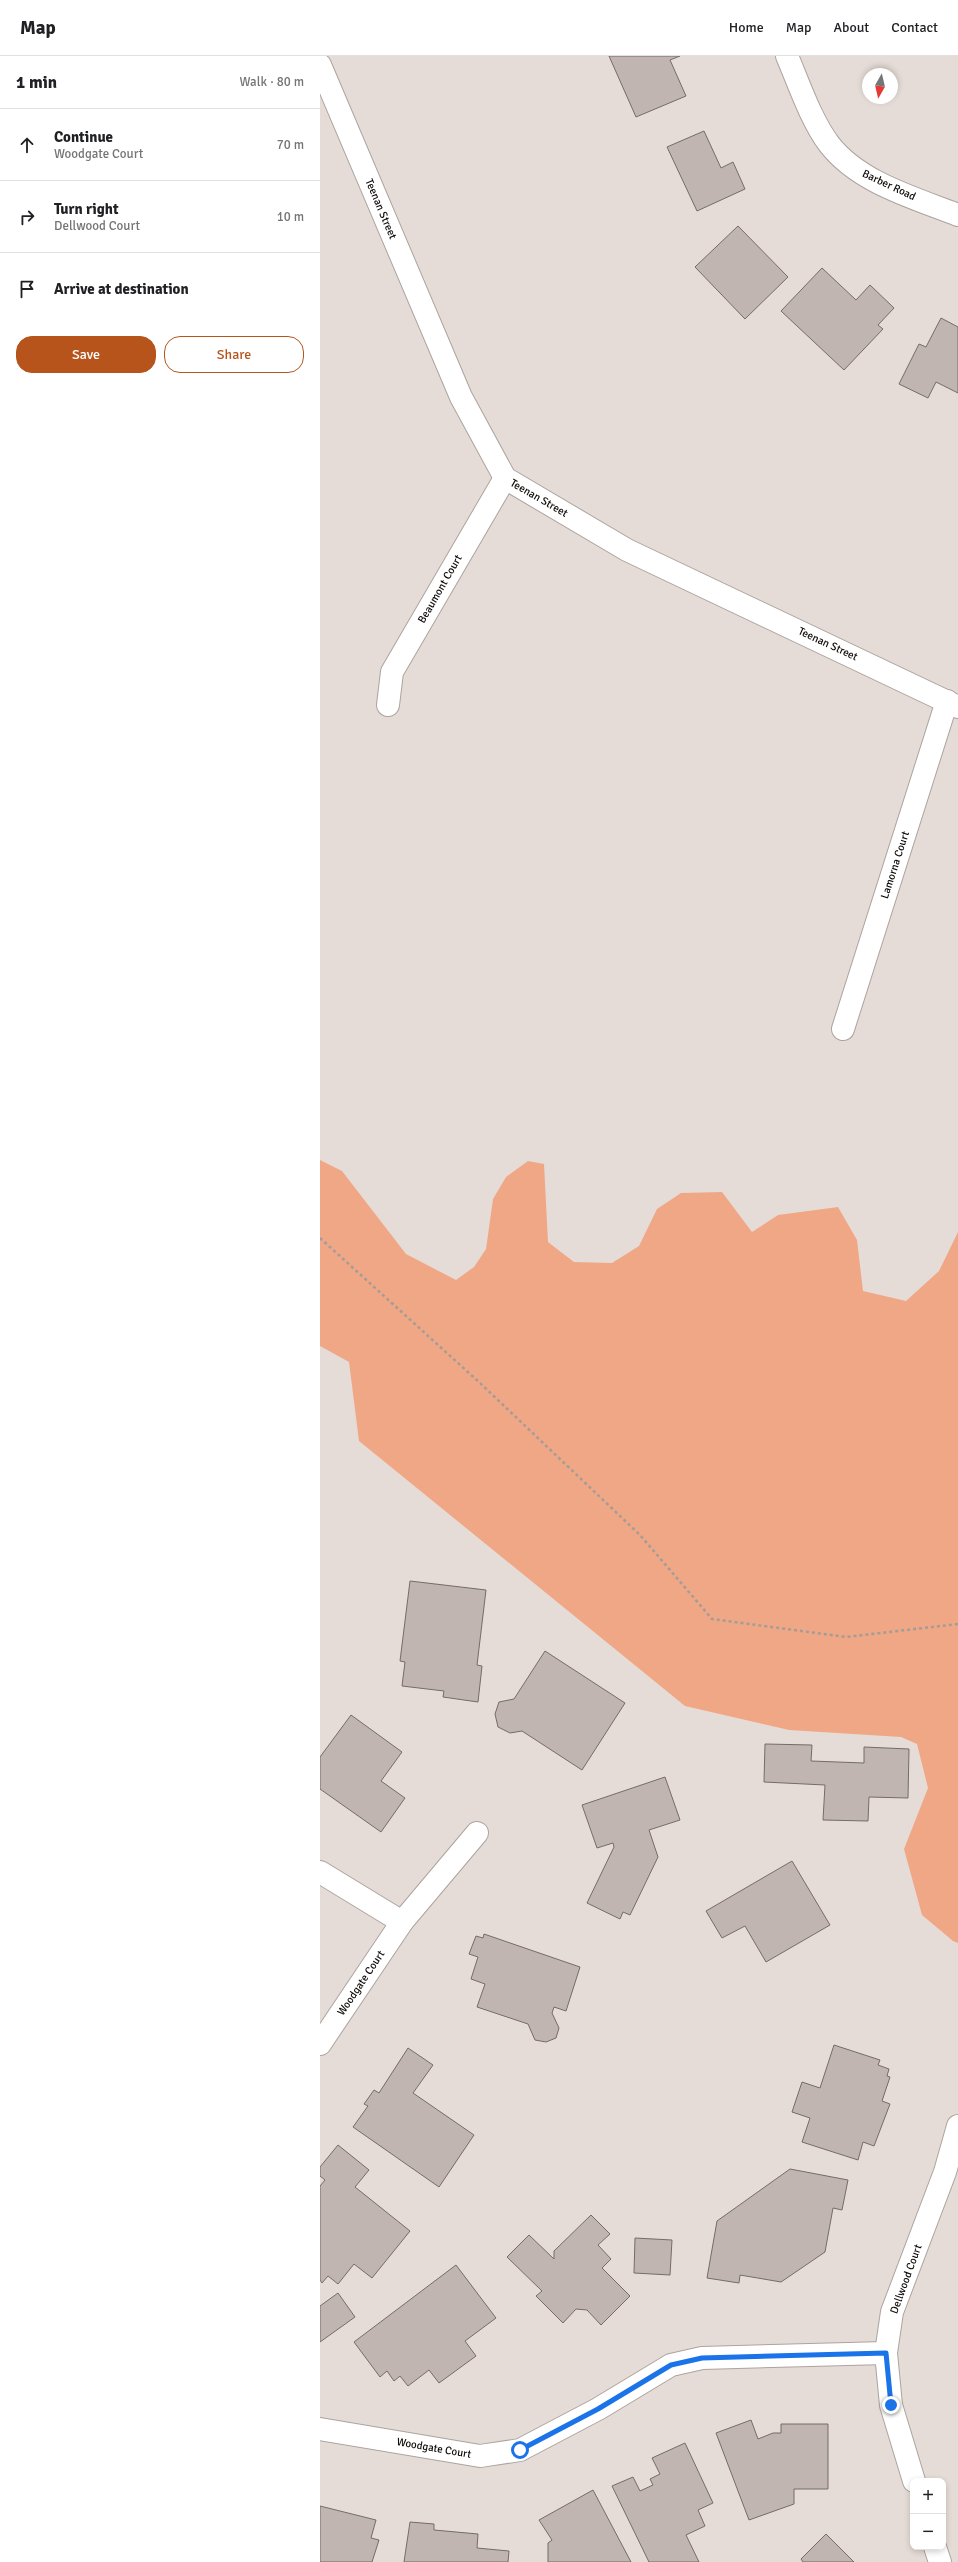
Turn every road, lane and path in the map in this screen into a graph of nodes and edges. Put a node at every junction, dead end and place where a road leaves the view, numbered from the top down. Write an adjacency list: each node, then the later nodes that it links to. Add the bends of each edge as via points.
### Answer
1 (787, 56): 3 (street, Barber Road, via 807,103 829,144 855,169 888,187)
2 (320, 65): 4 (street, Teenan Street, via 461,397)
3 (958, 215)
4 (505, 478): 5 (street, Teenan Street, via 627,550); 6 (street, Beaumont Court, via 392,672)
5 (953, 704): 7 (street, Lamorna Court)
6 (388, 705)
7 (843, 1029)
8 (320, 1238): 9 (path, via 640,1535 712,1619 846,1637)
9 (958, 1624)
10 (477, 1833): 12 (street, Woodgate Court)
11 (320, 1872): 12 (street)
12 (402, 1922): 13 (street, Woodgate Court)
13 (320, 2044)
14 (958, 2126): 15 (street, Dellwood Court, via 945,2172 892,2312)
15 (886, 2353): 16 (street, Woodgate Court, via 702,2358 671,2365 598,2409 520,2450 480,2456); 17 (street, Dellwood Court, via 891,2405)
16 (320, 2429)
17 (913, 2478)
18 (935, 2550): 19 (street)
19 (940, 2562)

